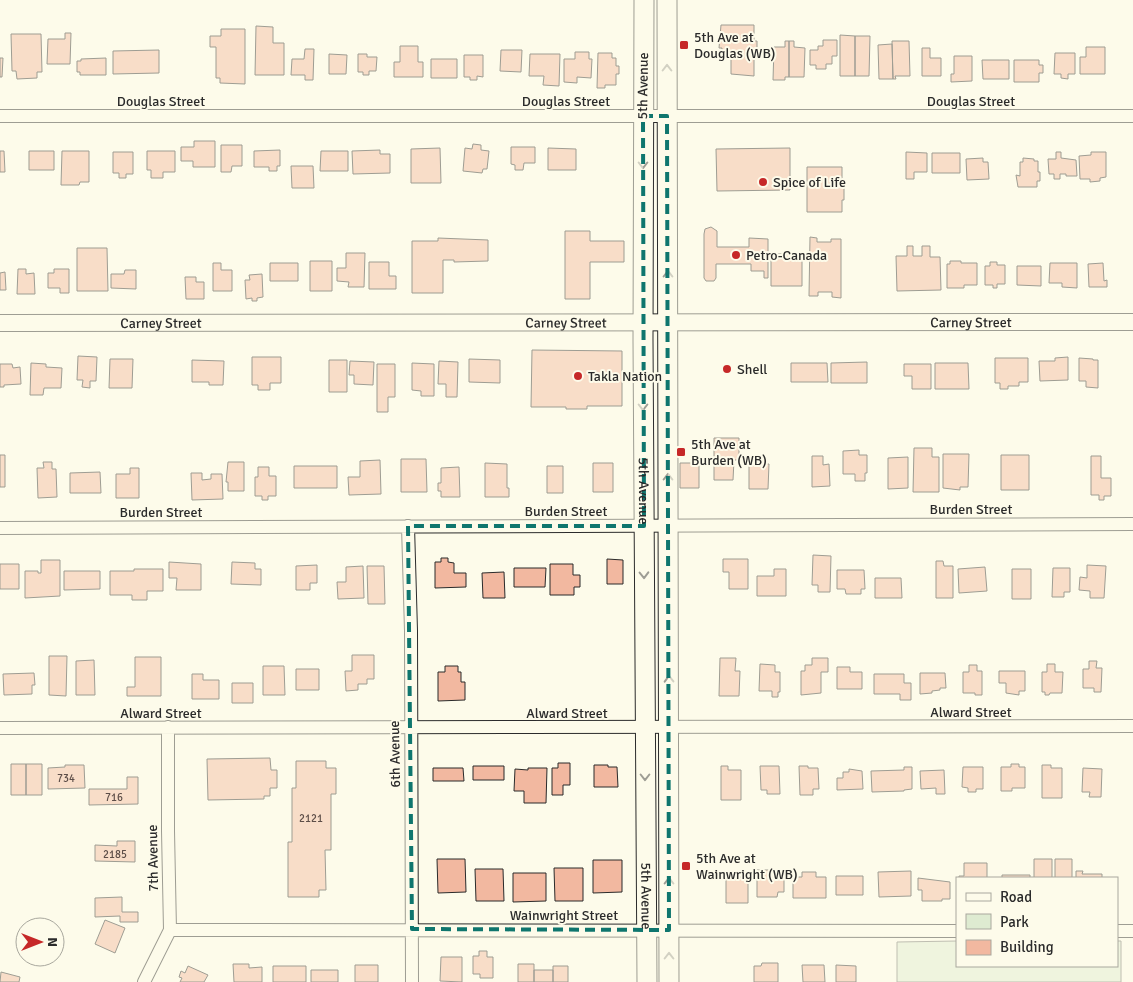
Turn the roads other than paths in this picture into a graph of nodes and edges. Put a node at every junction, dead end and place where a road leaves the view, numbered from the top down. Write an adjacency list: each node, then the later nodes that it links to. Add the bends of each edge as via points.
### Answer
1 (644, 0): 4 (main road, 5th Avenue)
2 (668, 0): 5 (main road, 5th Avenue, one-way to 2)
3 (0, 116): 4 (street, Douglas Street)
4 (642, 116): 5 (street, Douglas Street); 9 (main road, 5th Avenue, one-way to 9)
5 (668, 116): 6 (street, Douglas Street); 10 (main road, 5th Avenue, one-way to 5)
6 (1133, 116)
7 (1133, 322): 10 (street, Carney Street)
8 (0, 323): 9 (street, Carney Street)
9 (643, 323): 10 (street, Carney Street); 13 (main road, 5th Avenue, one-way to 13)
10 (668, 323): 14 (main road, 5th Avenue, one-way to 10)
11 (1133, 524): 14 (street, Burden Street)
12 (408, 526): 13 (street, Burden Street); 15 (street, Burden Street); 19 (street, 6th Avenue)
13 (644, 526): 14 (street, Burden Street); 20 (main road, 5th Avenue, one-way to 20)
14 (668, 526): 21 (main road, 5th Avenue, one-way to 14)
15 (0, 528)
16 (1133, 726): 21 (street, Alward Street)
17 (0, 728): 18 (street, Alward Street)
18 (168, 728): 19 (street, Alward Street); 23 (street, 7th Avenue)
19 (410, 728): 20 (street, Alward Street); 22 (street, 6th Avenue)
20 (645, 728): 21 (street, Alward Street); 24 (main road, 5th Avenue, one-way to 24)
21 (670, 728): 25 (main road, 5th Avenue, one-way to 21)
22 (412, 929): 23 (street, Wainwright Street); 24 (street, Wainwright Street); 30 (street, 6th Avenue)
23 (170, 930): 29 (street, 7th Avenue)
24 (647, 930): 25 (street, Wainwright Street); 31 (main road, 5th Avenue)
25 (669, 930): 26 (street, Wainwright Street); 32 (main road, 5th Avenue, one-way to 25)
26 (956, 931)
27 (1118, 931): 28 (street)
28 (1133, 931)
29 (144, 982)
30 (412, 982)
31 (647, 982)
32 (669, 982)

